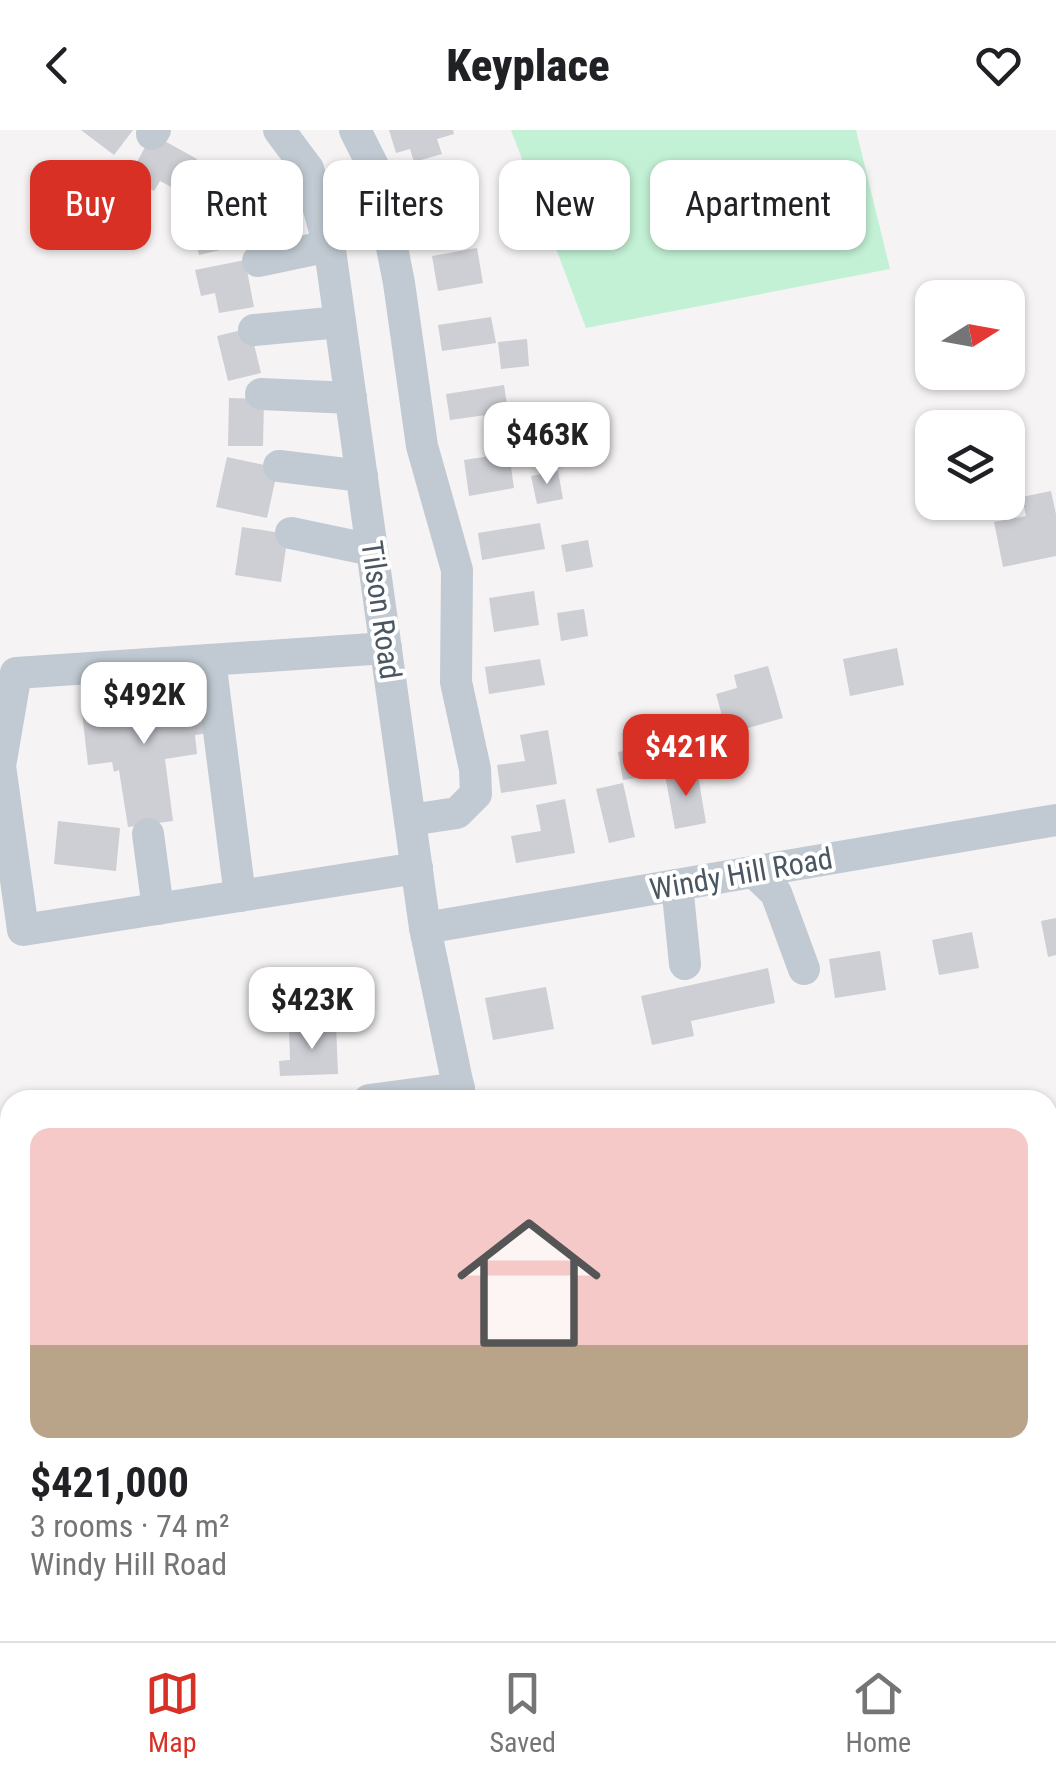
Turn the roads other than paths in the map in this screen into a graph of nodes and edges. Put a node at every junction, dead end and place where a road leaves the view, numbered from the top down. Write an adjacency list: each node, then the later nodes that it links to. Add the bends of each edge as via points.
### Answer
1 (279, 130): 3 (street, Tilson Road)
2 (355, 130): 19 (street, via 378,176 422,446 457,570 456,682 475,769 476,794 456,813)
3 (308, 168): 4 (street); 5 (street, Tilson Road)
4 (303, 170)
5 (323, 224)
6 (323, 247): 8 (street)
7 (330, 250): 9 (street, Tilson Road)
8 (258, 261)
9 (340, 322): 10 (street); 12 (street, Tilson Road)
10 (254, 330)
11 (261, 394): 12 (street)
12 (351, 398): 14 (street, Tilson Road)
13 (280, 466): 14 (street)
14 (362, 476): 16 (street, Tilson Road)
15 (291, 532): 16 (street)
16 (372, 550): 17 (street, Tilson Road)
17 (386, 648): 18 (street); 19 (street, Tilson Road)
18 (210, 660): 25 (street); 26 (street, via 16,673 0,766 23,930)
19 (410, 820): 22 (street, Tilson Road)
20 (1056, 820): 23 (street, Windy Hill Road)
21 (148, 834): 26 (street)
22 (417, 868): 25 (street); 27 (street, Tilson Road)
23 (754, 872): 24 (street, Windy Hill Road); 29 (street, via 776,893)
24 (677, 885): 27 (street, Windy Hill Road); 28 (street)
25 (240, 896): 26 (street)
26 (158, 908)
27 (425, 928): 30 (street, Tilson Road)
28 (686, 964)
29 (804, 969)
30 (459, 1090)

